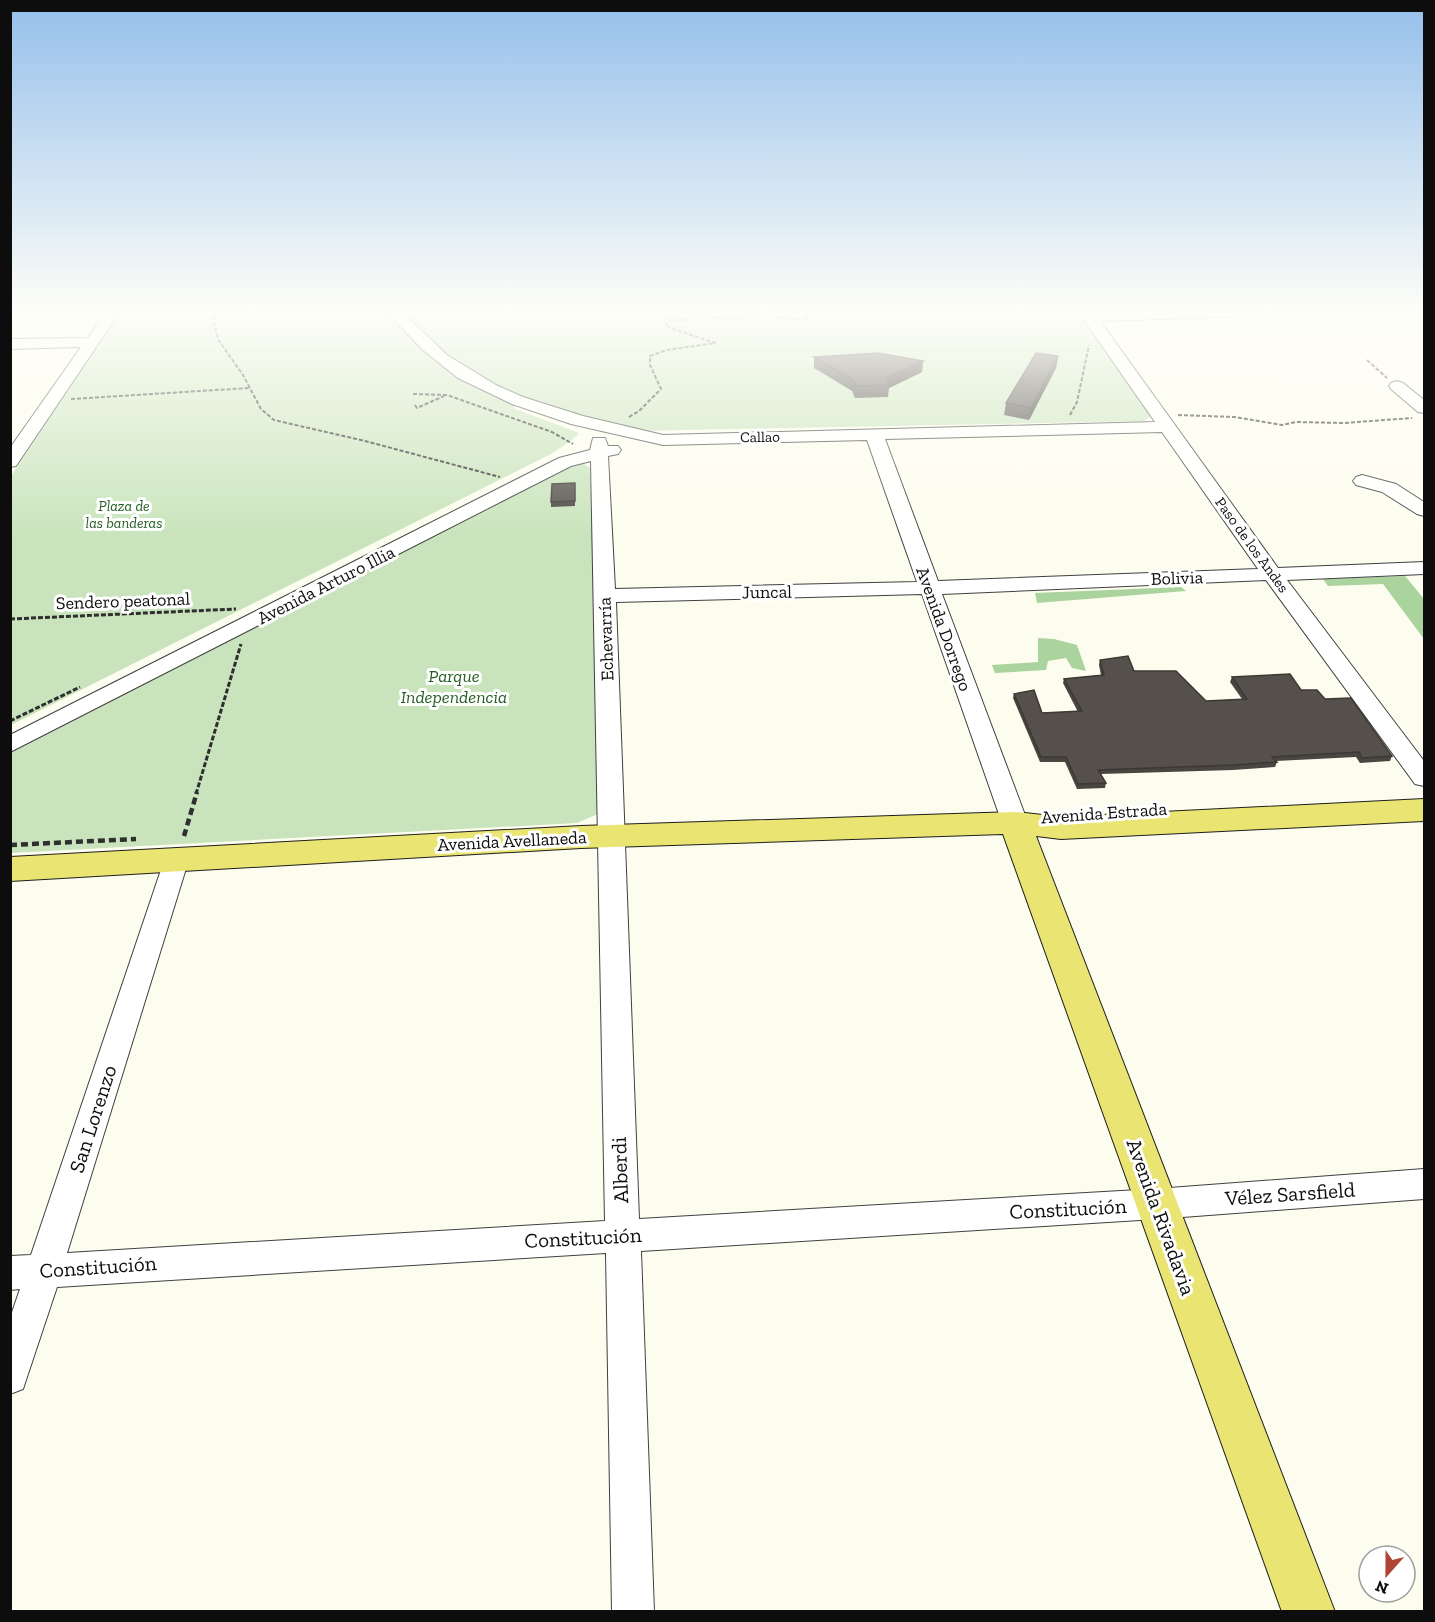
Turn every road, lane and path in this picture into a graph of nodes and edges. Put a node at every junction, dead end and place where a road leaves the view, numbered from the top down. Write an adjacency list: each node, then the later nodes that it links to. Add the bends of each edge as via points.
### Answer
1 (63, 386): 10 (street)
2 (492, 386): 17 (street)
3 (659, 386): 17 (path, via 658,393)
4 (1079, 386): 14 (path, via 1077,405 1068,418)
5 (1138, 386): 13 (street, Paso de los Andes)
6 (1397, 386): 12 (street)
7 (249, 388): 10 (path); 20 (path, via 261,410 274,420)
8 (413, 394): 9 (path)
9 (447, 394): 11 (path, via 417,408); 18 (path, via 552,432)
10 (53, 400): 19 (street)
11 (415, 405)
12 (1419, 413): 13 (path, via 1344,423 1281,425 1235,417 1188,415)
13 (1163, 422): 14 (street, Callao); 24 (street, Paso de los Andes)
14 (1043, 430): 15 (street, Callao)
15 (874, 434): 16 (street, Callao, via 663,440); 25 (street, Avenida Dorrego)
16 (646, 436): 17 (street, Avenida Arturo Illia, via 624,447)
17 (603, 438): 26 (street, Echevarría); 30 (street, Avenida Arturo Illia, via 553,458); 31 (street, Avenida Arturo Illia, via 565,462)
18 (573, 444)
19 (11, 460)
20 (501, 477)
21 (1362, 481): 22 (street, via 1389,488)
22 (1425, 510)
23 (1425, 568): 24 (street, Bolivia)
24 (1272, 574): 25 (street, Bolivia); 32 (street, Paso de los Andes)
25 (929, 588): 26 (street, Juncal); 35 (street, Avenida Dorrego)
26 (605, 596): 37 (street, Echevarría)
27 (236, 609): 28 (path, Sendero peatonal)
28 (10, 619)
29 (233, 641): 40 (path, via 244,636)
30 (10, 732)
31 (10, 745)
32 (1425, 778)
33 (1425, 796): 35 (main road, Avenida Estrada, via 1052,814)
34 (1425, 810): 35 (main road, Avenida Estrada, via 1068,828)
35 (1015, 822): 37 (main road, Avenida Avellaneda); 43 (main road, Avenida Rivadavia)
36 (193, 836): 40 (path)
37 (611, 836): 40 (main road, Avenida Avellaneda); 44 (street, Alberdi)
38 (140, 838): 39 (path)
39 (10, 845)
40 (177, 845): 41 (main road, Avenida Avellaneda); 45 (street, San Lorenzo)
41 (10, 869)
42 (1425, 1184): 43 (street, Vélez Sarsfield)
43 (1156, 1204): 44 (street, Constitución); 49 (main road, Avenida Rivadavia)
44 (622, 1236): 45 (street, Constitución); 48 (street, Alberdi)
45 (45, 1271): 46 (street, Constitución); 47 (street, San Lorenzo)
46 (10, 1273)
47 (10, 1376)
48 (633, 1611)
49 (1309, 1611)

